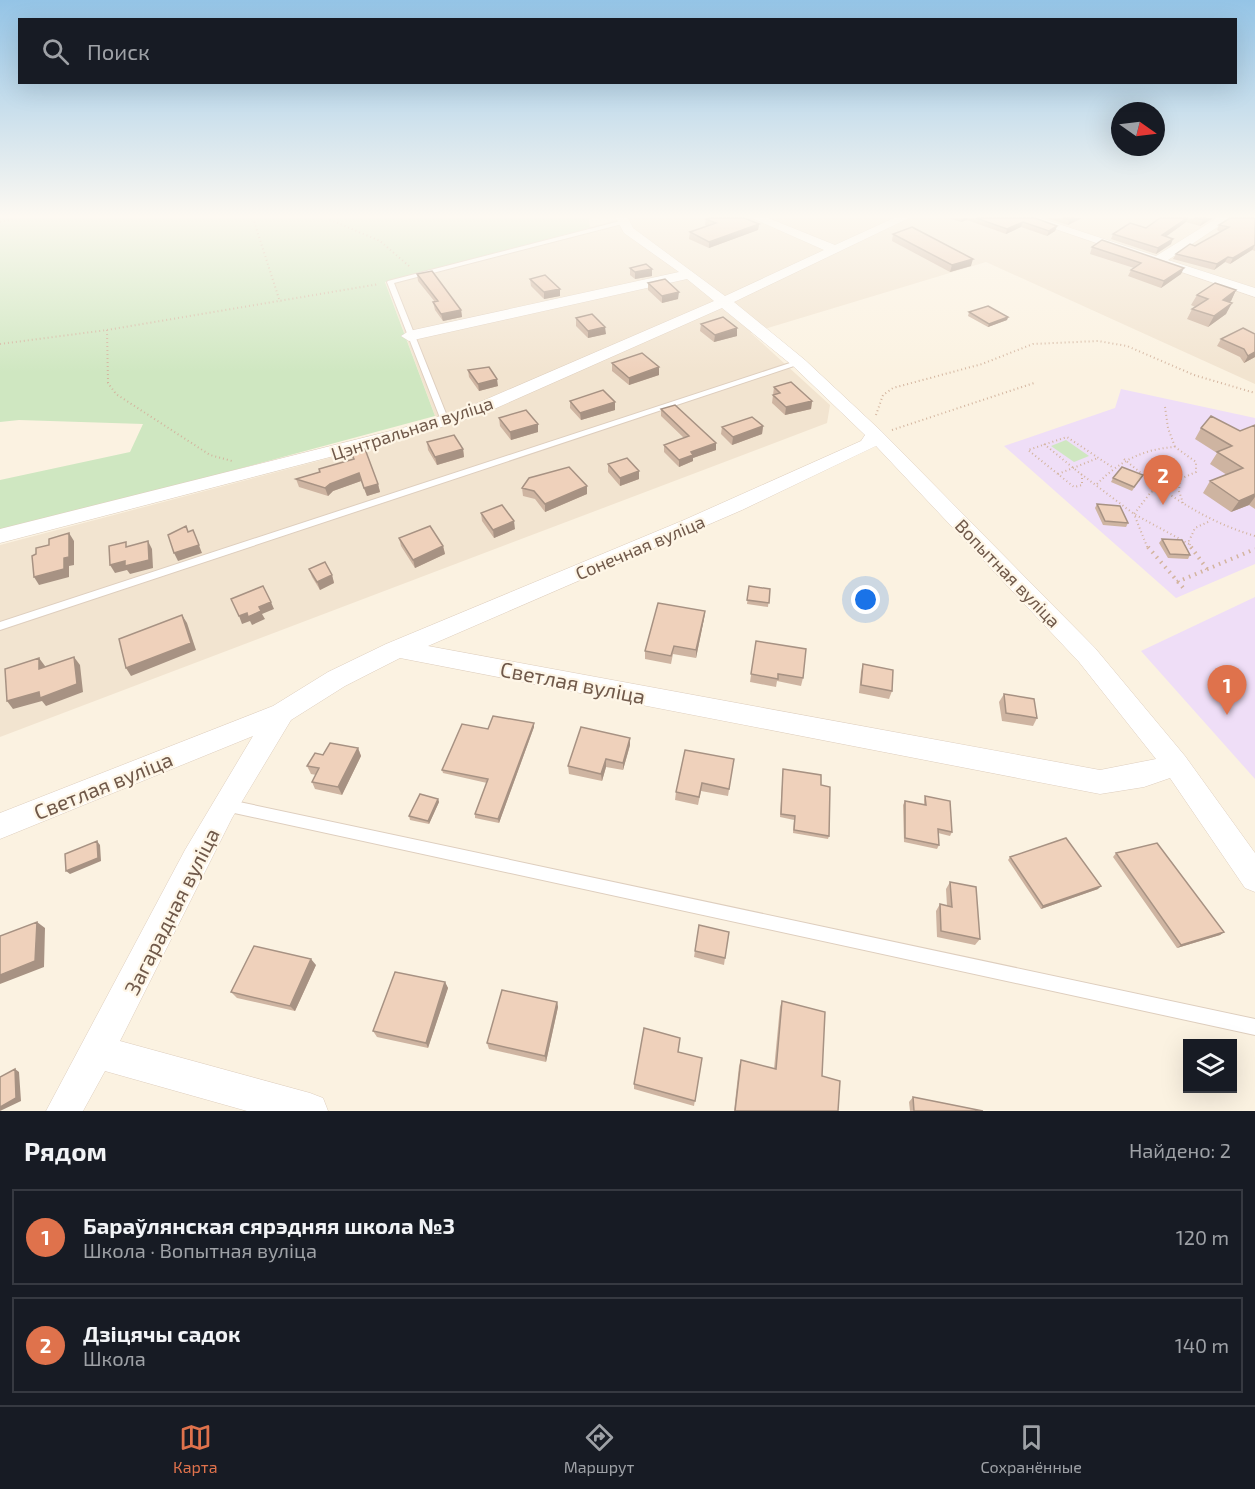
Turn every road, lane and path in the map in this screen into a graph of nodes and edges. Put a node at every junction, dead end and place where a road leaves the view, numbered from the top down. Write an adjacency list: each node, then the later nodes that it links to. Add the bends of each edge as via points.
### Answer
1 (270, 270): 11 (path)
2 (413, 270): 8 (path)
3 (438, 270): 8 (lane)
4 (684, 270): 7 (street, Вопытная вуліца)
5 (790, 270): 12 (street, Цэнтральная вуліца)
6 (1183, 270): 10 (street)
7 (690, 274): 12 (street, Вопытная вуліца); 14 (street)
8 (419, 275): 9 (lane)
9 (390, 282): 11 (path); 14 (lane)
10 (1255, 293)
11 (280, 302): 13 (path)
12 (723, 302): 16 (street, Вопытная вуліца); 20 (street, Цэнтральная вуліца)
13 (107, 330): 15 (path); 28 (path, via 108,382 116,394 210,455)
14 (410, 336): 20 (lane)
15 (0, 344)
16 (799, 363): 21 (street, Вопытная вуліца); 44 (lane)
17 (1034, 383): 21 (path)
18 (1255, 393): 21 (path, via 1194,375 1111,342 1052,342 1033,344 982,364 893,388 884,395)
19 (1165, 406): 23 (path)
20 (445, 421): 28 (street, Цэнтральная вуліца)
21 (878, 430): 45 (street, Сонечная вуліца, via 867,445 757,497); 47 (street, Вопытная вуліца, via 1087,655)
22 (1044, 444): 24 (path, via 1067,437); 26 (path); 30 (path, via 1028,452)
23 (1175, 447): 25 (path); 31 (path, via 1191,456 1198,467 1196,472)
24 (1098, 458): 26 (path); 27 (path)
25 (1124, 459): 27 (path); 33 (path)
26 (1074, 467): 29 (path); 30 (path)
27 (1112, 467): 32 (path)
28 (266, 470): 37 (street, Цэнтральная вуліца)
29 (1080, 473): 30 (path, via 1082,483 1078,487); 32 (path)
30 (1056, 474)
31 (1180, 479): 33 (path); 34 (path)
32 (1097, 484): 35 (path)
33 (1157, 487): 34 (path); 35 (path, via 1145,496)
34 (1184, 504): 36 (path)
35 (1134, 514): 39 (path); 42 (path, via 1149,550)
36 (1210, 521): 38 (path); 39 (path, via 1191,531)
37 (0, 536)
38 (1255, 536)
39 (1189, 544): 41 (path)
40 (1255, 549): 41 (path)
41 (1208, 570): 42 (path)
42 (1177, 582): 43 (path)
43 (1185, 590)
44 (0, 626)
45 (398, 649): 46 (street, Светлая вуліца); 47 (street, Светлая вуліца, via 1100,783)
46 (282, 713): 48 (street, Загарадная вуліца); 49 (street, Светлая вуліца)
47 (1176, 764): 50 (street, Вопытная вуліца)
48 (225, 805): 51 (lane); 52 (street, Загарадная вуліца)
49 (0, 826)
50 (1255, 878)
51 (1255, 1027)
52 (98, 1052): 53 (street, Загарадная вуліца); 54 (street)
53 (64, 1111)
54 (310, 1111)

